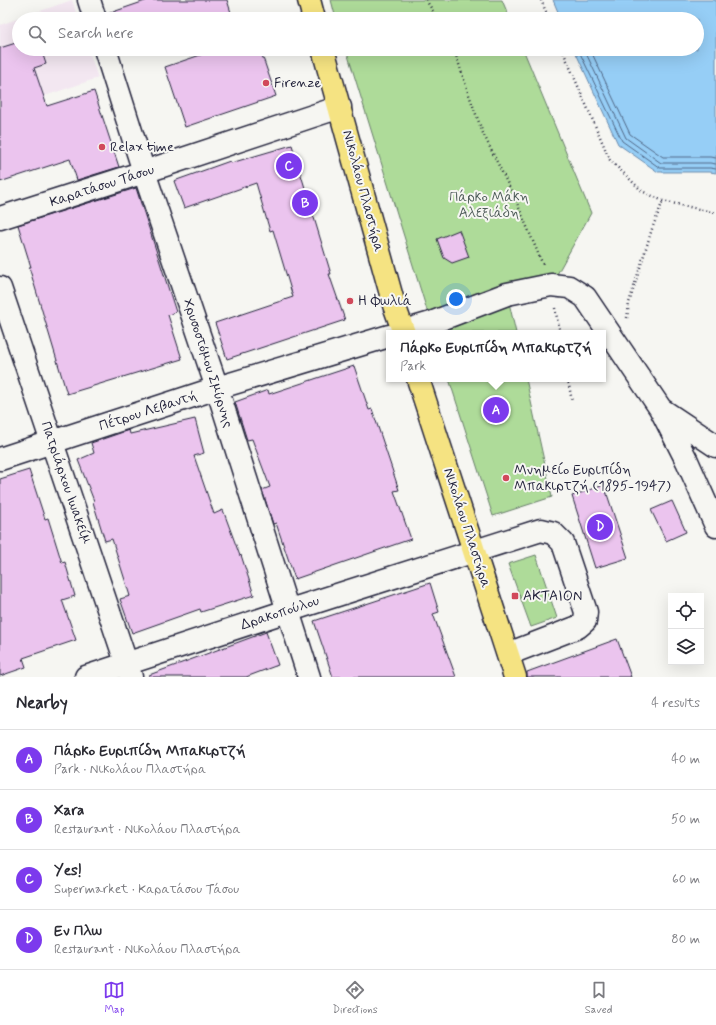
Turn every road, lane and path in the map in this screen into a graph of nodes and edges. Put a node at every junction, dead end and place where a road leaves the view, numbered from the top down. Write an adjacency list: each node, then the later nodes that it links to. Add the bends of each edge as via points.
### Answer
1 (89, 0): 5 (street)
2 (309, 0): 6 (main road)
3 (426, 0): 7 (path)
4 (541, 0): 8 (path)
5 (93, 12)
6 (312, 12)
7 (434, 12)
8 (546, 12)
9 (106, 56): 14 (street, Χρυσοστόμου Σμύρνης)
10 (325, 56): 13 (main road, Νικολάου Πλαστήρα)
11 (456, 56): 18 (path, via 482,131 517,202)
12 (565, 56): 15 (path, via 610,160 642,191)
13 (340, 107): 14 (street, Καρατάσου Τάσου); 20 (main road, Νικολάου Πλαστήρα, via 394,305)
14 (144, 172): 17 (street, Καρατάσου Τάσου); 26 (street, Χρυσοστόμου Σμύρνης)
15 (663, 200): 16 (path); 23 (path, via 630,303)
16 (716, 213)
17 (0, 218)
18 (551, 285): 21 (street, Πέτρου Λεβαντή, via 507,294); 23 (street, via 569,287 585,297)
19 (0, 288): 29 (street, Πατριάρχου Ιωακείμ)
20 (398, 330)
21 (408, 330)
22 (386, 337): 26 (street, Πέτρου Λεβαντή)
23 (622, 352): 28 (street)
24 (419, 382): 33 (main road, Νικολάου Πλαστήρα)
25 (569, 382): 27 (path)
26 (217, 388): 29 (street, Πέτρου Λεβαντή); 34 (street, Χρυσοστόμου Σμύρνης)
27 (572, 402)
28 (660, 408): 30 (street); 32 (street)
29 (52, 442): 31 (street, Πέτρου Λεβαντή); 36 (street, Πατριάρχου Ιωακείμ)
30 (716, 446)
31 (0, 459)
32 (716, 526)
33 (474, 551): 34 (street, Δρακοπούλου); 35 (main road, Νικολάου Πλαστήρα); 35 (street, Δρακοπούλου, via 541,530 553,533 563,542 586,612 585,621 578,627)
34 (288, 611): 36 (street, Δρακοπούλου); 38 (street, Χρυσοστόμου Σμύρνης)
35 (508, 654): 39 (main road, Νικολάου Πλαστήρα)
36 (129, 670): 37 (street, Δρακοπούλου)
37 (86, 677)
38 (309, 677)
39 (515, 677)

